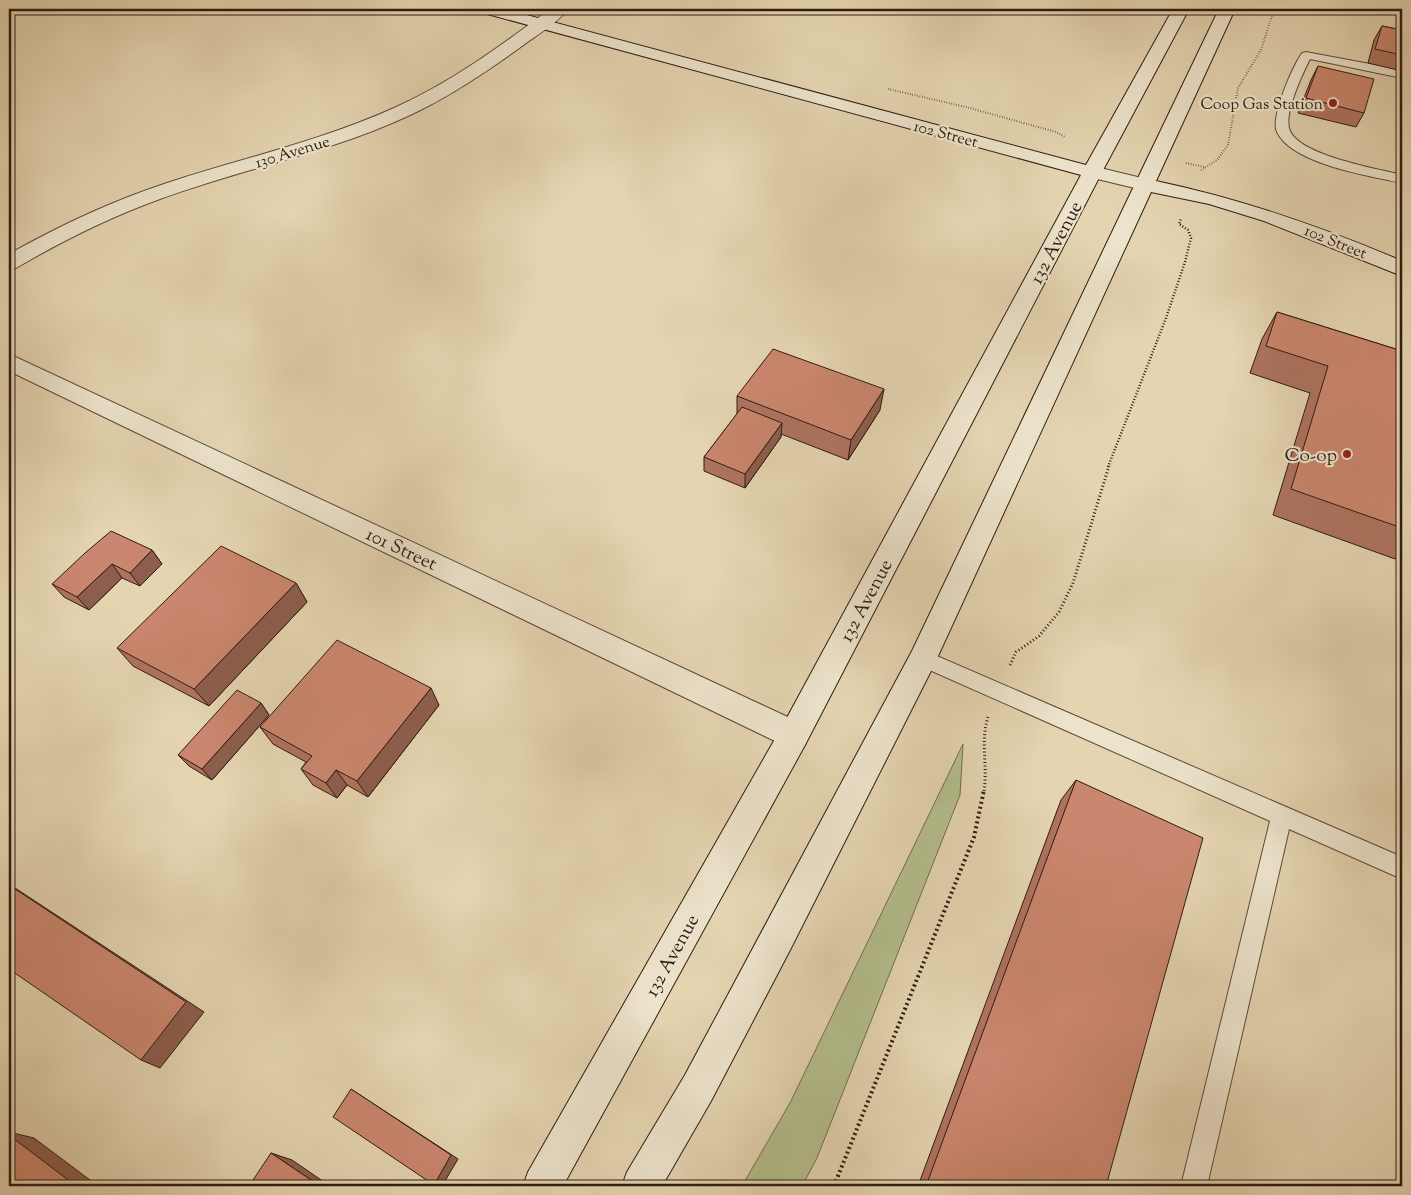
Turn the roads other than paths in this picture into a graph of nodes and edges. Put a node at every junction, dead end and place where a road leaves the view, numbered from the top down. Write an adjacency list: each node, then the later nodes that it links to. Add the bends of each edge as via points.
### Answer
1 (486, 9): 5 (main road, 102 Street)
2 (560, 9): 5 (main road, 130 Avenue)
3 (1180, 9): 7 (main road, 132 Avenue)
4 (1227, 9): 9 (main road)
5 (540, 24): 7 (main road, 102 Street); 10 (main road, 130 Avenue, via 484,66 444,91 400,112 335,139 173,187 102,214)
6 (1402, 74): 8 (lane, via 1306,55 1281,121 1284,132 1304,150 1322,159)
7 (1092, 172): 9 (main road, 102 Street); 14 (main road, 132 Avenue)
8 (1402, 179)
9 (1143, 184): 11 (main road, 102 Street, via 1224,202 1278,219); 13 (main road)
10 (9, 262)
11 (1402, 268)
12 (9, 362): 14 (main road, 101 Street)
13 (923, 658): 15 (lane); 18 (main road, via 773,949)
14 (794, 735): 17 (main road, 132 Avenue)
15 (1282, 815): 16 (lane); 19 (lane)
16 (1402, 868)
17 (542, 1186)
18 (642, 1186)
19 (1194, 1186)

